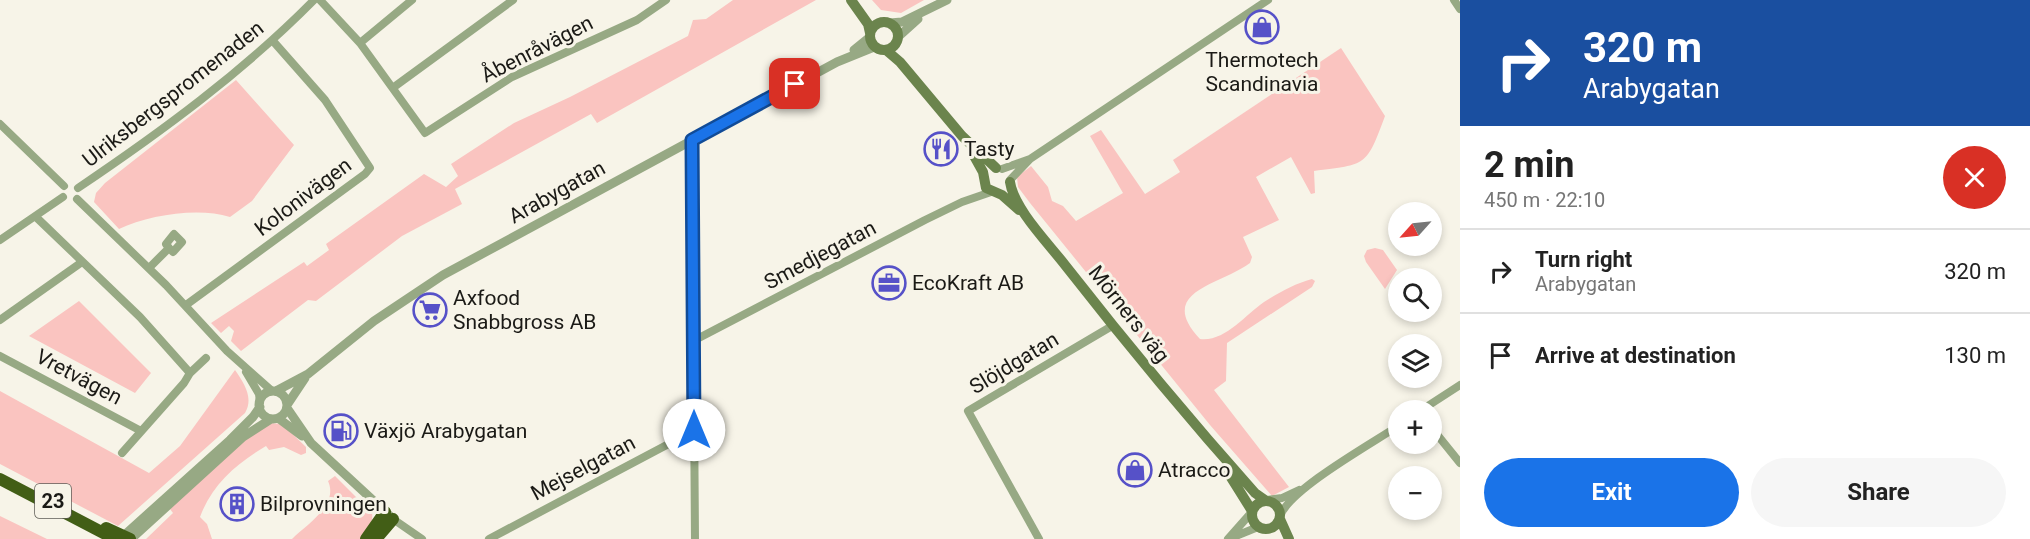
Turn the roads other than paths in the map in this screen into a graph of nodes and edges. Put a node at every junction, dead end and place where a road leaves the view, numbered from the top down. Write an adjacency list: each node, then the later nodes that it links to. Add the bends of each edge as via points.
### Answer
1 (314, 0): 16 (street, Ulriksbergspromenaden)
2 (320, 0): 17 (street)
3 (412, 0): 17 (street)
4 (513, 0): 19 (street)
5 (666, 0): 19 (street, Åbenråvägen, via 637,20 512,77 425,133)
6 (851, 0): 15 (main road, via 868,24)
7 (856, 0): 13 (main road)
8 (947, 0): 11 (street)
9 (1268, 0): 24 (street)
10 (1454, 0): 12 (street)
11 (932, 8): 13 (street, via 902,22); 14 (street)
12 (1460, 9)
13 (885, 23): 14 (main road, via 896,30); 15 (main road)
14 (898, 38): 18 (main road); 20 (main road, via 900,51)
15 (871, 39): 18 (main road); 23 (street, Arabygatan, via 837,62)
16 (273, 41): 29 (street, Ulriksbergspromenaden); 40 (street, Kolonivägen, via 325,99 370,168)
17 (360, 43): 19 (street)
18 (886, 50): 20 (main road)
19 (394, 87)
20 (935, 102): 22 (main road)
21 (0, 124): 28 (street)
22 (962, 136): 25 (main road); 26 (main road)
23 (692, 140): 43 (street); 48 (street, Arabygatan, via 443,275 374,321)
24 (1030, 159): 25 (street); 27 (street)
25 (999, 168): 26 (main road, via 988,171); 27 (main road)
26 (984, 180): 30 (main road); 33 (street, Smedjegatan)
27 (1010, 181): 30 (main road, via 1005,191); 35 (main road, Mörners väg)
28 (64, 186): 29 (street, via 72,184); 31 (street)
29 (78, 188): 32 (street)
30 (994, 193): 33 (street, Smedjegatan); 35 (main road, Mörners väg, via 1012,203)
31 (63, 197): 32 (street, via 70,202); 34 (street)
32 (77, 199): 39 (street)
33 (962, 202): 43 (street, Smedjegatan)
34 (36, 217): 36 (street); 38 (street)
35 (1037, 230): 42 (main road, Mörners väg)
36 (0, 240)
37 (169, 248): 39 (street)
38 (82, 262): 41 (street); 47 (street, via 140,316)
39 (149, 268): 40 (street)
40 (186, 305): 46 (street)
41 (0, 320)
42 (1112, 326): 55 (main road, Mörners väg); 80 (street, Slöjdgatan, via 968,411)
43 (695, 340): 56 (street)
44 (0, 356): 57 (street, Vretvägen)
45 (206, 358): 47 (street)
46 (240, 364): 50 (street); 52 (street, via 256,388)
47 (190, 373): 57 (street)
48 (308, 374): 50 (street, Arabygatan); 53 (street, Arabygatan)
49 (1460, 385): 51 (street)
50 (274, 391): 52 (street, via 264,394); 53 (street, via 284,396)
51 (1437, 400)
52 (260, 404): 54 (street, via 263,415); 73 (street, via 230,440)
53 (287, 406): 54 (street); 60 (street)
54 (274, 419): 60 (street); 74 (street, via 243,437)
55 (1190, 421): 66 (main road, Mörners väg, via 1255,493); 67 (main road, Mörners väg)
56 (694, 430): 78 (street, Mejselgatan); 79 (street)
57 (141, 431): 61 (street)
58 (1388, 433): 65 (street)
59 (1442, 441): 62 (street)
60 (311, 443): 68 (street)
61 (122, 453)
62 (1460, 463)
63 (0, 473): 71 (highway, 23)
64 (0, 479): 71 (highway, 23)
65 (1308, 486): 66 (street, via 1282,498); 69 (street, via 1287,505)
66 (1266, 500): 67 (main road, via 1256,504); 69 (main road, via 1278,506)
67 (1252, 512): 70 (main road, via 1251,518); 81 (street)
68 (389, 515): 75 (highway); 76 (highway); 77 (street)
69 (1280, 518): 70 (main road, via 1275,526); 83 (main road)
70 (1262, 528): 81 (street); 82 (main road)
71 (104, 530): 72 (highway, 23); 74 (highway, 23, bridge)
72 (115, 539)
73 (120, 539)
74 (131, 539)
75 (366, 539)
76 (376, 539)
77 (422, 539)
78 (489, 539)
79 (695, 539)
80 (1039, 539)
81 (1229, 539)
82 (1280, 539)
83 (1289, 539)

